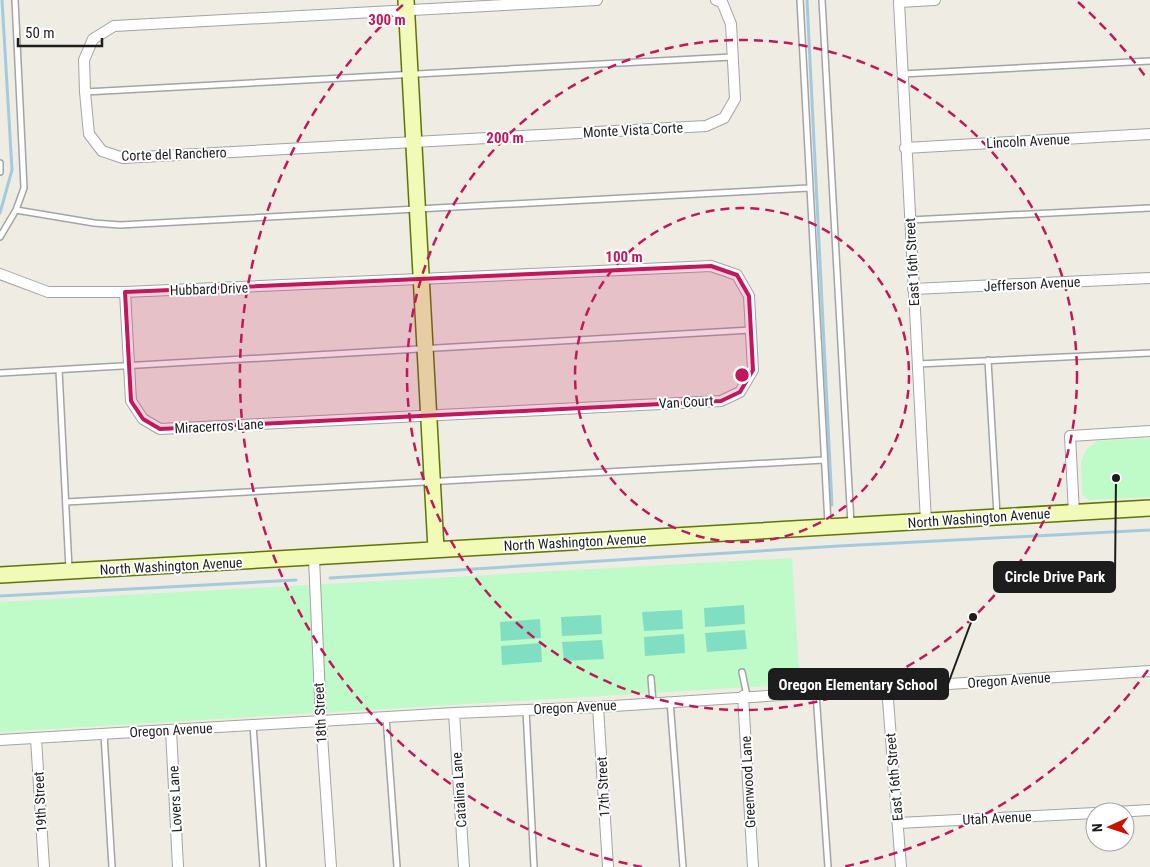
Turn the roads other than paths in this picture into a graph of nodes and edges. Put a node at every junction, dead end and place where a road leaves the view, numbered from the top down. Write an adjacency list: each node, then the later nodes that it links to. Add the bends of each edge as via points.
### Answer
1 (15, 0): 21 (lane, via 24,188)
2 (597, 0): 7 (street)
3 (716, 0): 8 (street, Monte Vista Corte, via 722,2 731,24)
4 (800, 0): 18 (lane)
5 (822, 0): 46 (lane)
6 (935, 0): 11 (street, East 16th Street, via 899,2)
7 (407, 5): 10 (main road); 12 (street, Corte del Ranchero, via 114,26 94,39 84,60)
8 (732, 57): 10 (lane); 14 (street, Monte Vista Corte, via 735,99 724,118 706,126)
9 (1150, 61): 11 (lane)
10 (410, 74): 12 (lane); 14 (main road)
11 (902, 74): 15 (street, East 16th Street)
12 (85, 92): 14 (street, Corte del Ranchero, via 89,134 102,151 123,158)
13 (1150, 134): 15 (street, Lincoln Avenue)
14 (414, 143): 20 (main road)
15 (905, 148): 22 (street, East 16th Street)
16 (0, 163): 17 (lane)
17 (0, 172)
18 (809, 188): 20 (lane); 39 (lane)
19 (1150, 208): 22 (lane)
20 (418, 209): 21 (lane, via 120,225); 26 (main road)
21 (16, 210): 23 (lane)
22 (909, 220): 27 (street, East 16th Street)
23 (0, 237)
24 (0, 274): 28 (street, Hubbard Drive, via 48,292)
25 (1150, 278): 27 (street, Jefferson Avenue)
26 (422, 280): 28 (street, Hubbard Drive); 29 (street, Van Court, via 712,266 737,275 749,296); 30 (main road)
27 (913, 289): 34 (street, East 16th Street)
28 (125, 292): 33 (street, Miracerros Lane)
29 (751, 330): 30 (lane); 37 (street, Van Court, via 753,370 740,392 721,400)
30 (425, 348): 33 (lane); 37 (main road)
31 (1150, 352): 32 (lane)
32 (988, 360): 34 (lane); 44 (lane)
33 (129, 364): 35 (lane); 37 (street, Miracerros Lane, via 131,401 142,418 160,429)
34 (917, 364): 45 (street, East 16th Street)
35 (59, 370): 36 (lane); 41 (lane)
36 (0, 373)
37 (429, 416): 40 (main road)
38 (1150, 431): 43 (street, via 1070,436)
39 (823, 460): 40 (lane); 47 (lane)
40 (432, 481): 41 (lane); 48 (main road)
41 (66, 502): 50 (lane)
42 (1150, 508): 43 (main road, North Washington Avenue)
43 (1074, 513): 44 (main road, North Washington Avenue)
44 (997, 518): 45 (main road, North Washington Avenue)
45 (926, 522): 46 (main road, North Washington Avenue)
46 (851, 526): 47 (main road, North Washington Avenue)
47 (828, 527): 48 (main road, North Washington Avenue)
48 (436, 550): 49 (main road, North Washington Avenue)
49 (314, 558): 50 (main road, North Washington Avenue); 64 (street, 18th Street)
50 (69, 571): 51 (main road, North Washington Avenue)
51 (0, 575)
52 (1150, 671): 55 (street, Oregon Avenue)
53 (742, 672): 57 (lane)
54 (652, 678): 59 (lane)
55 (887, 687): 56 (street, Oregon Avenue); 73 (street, East 16th Street)
56 (816, 692): 57 (street, Oregon Avenue); 85 (lane)
57 (745, 696): 58 (street, Oregon Avenue); 84 (street, Greenwood Lane)
58 (670, 702): 59 (street, Oregon Avenue); 83 (lane)
59 (653, 703): 60 (street, Oregon Avenue)
60 (598, 707): 61 (street, Oregon Avenue); 82 (street, 17th Street)
61 (526, 710): 62 (street, Oregon Avenue); 81 (lane)
62 (454, 713): 63 (street, Oregon Avenue); 80 (street, Catalina Lane)
63 (386, 717): 64 (street, Oregon Avenue); 79 (lane)
64 (320, 721): 65 (street, Oregon Avenue); 78 (street, 18th Street)
65 (253, 725): 66 (street, Oregon Avenue); 77 (lane)
66 (171, 730): 67 (street, Oregon Avenue); 76 (street, Lovers Lane)
67 (104, 734): 68 (street, Oregon Avenue); 75 (lane)
68 (36, 738): 69 (street, Oregon Avenue); 74 (street, 19th Street)
69 (0, 740)
70 (1150, 810): 71 (street)
71 (1135, 811)
72 (1085, 814): 73 (street, Utah Avenue)
73 (898, 823): 86 (street, East 16th Street)
74 (44, 867)
75 (112, 867)
76 (178, 867)
77 (263, 867)
78 (331, 867)
79 (397, 867)
80 (464, 867)
81 (534, 867)
82 (608, 867)
83 (683, 867)
84 (753, 867)
85 (828, 867)
86 (901, 867)

